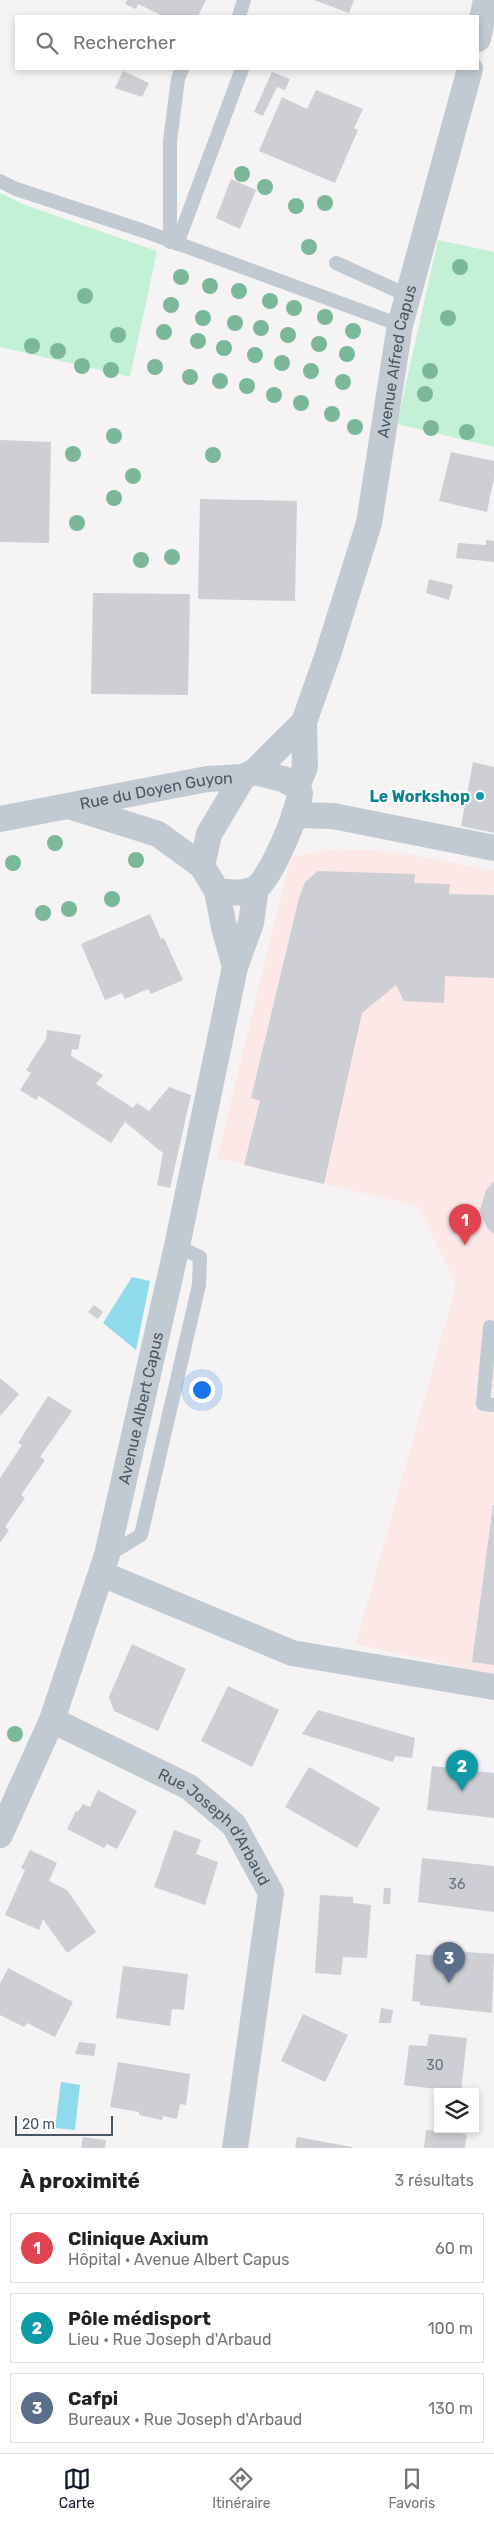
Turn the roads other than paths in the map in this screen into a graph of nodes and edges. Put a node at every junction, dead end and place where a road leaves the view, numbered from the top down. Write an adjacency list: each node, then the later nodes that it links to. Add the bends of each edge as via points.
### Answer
1 (244, 0): 3 (lane)
2 (486, 0): 4 (street)
3 (239, 15)
4 (479, 34)
5 (182, 70): 9 (lane, via 170,141)
6 (242, 70): 9 (lane)
7 (470, 70): 11 (street, Avenue Alfred Capus)
8 (0, 181): 9 (lane)
9 (174, 243): 12 (lane)
10 (336, 263): 11 (lane)
11 (407, 295): 12 (street, Avenue Alfred Capus)
12 (400, 325): 13 (street, Avenue Alfred Capus, via 369,523)
13 (304, 722): 14 (street); 15 (street, via 305,767)
14 (248, 774): 15 (street, Rue du Doyen Guyon, via 283,779); 16 (street, Rue du Doyen Guyon, via 206,778); 20 (street, via 209,834)
15 (297, 787): 17 (street, via 299,799)
16 (69, 806): 18 (street, Rue du Doyen Guyon); 20 (street, Rue du Doyen Guyon, via 158,834)
17 (294, 815): 19 (street, via 332,816); 21 (street, via 284,841)
18 (0, 819)
19 (494, 848)
20 (202, 866): 22 (street, Avenue Albert Capus)
21 (256, 888): 22 (street, via 239,893); 23 (street, Avenue Albert Capus, via 251,923)
22 (217, 891): 23 (street, Avenue Albert Capus)
23 (235, 967): 26 (street, Avenue Albert Capus, via 177,1246)
24 (490, 1327): 25 (lane, via 483,1404)
25 (494, 1406)
26 (104, 1565): 27 (street, via 292,1653); 28 (street, Avenue Albert Capus)
27 (494, 1687)
28 (52, 1720): 29 (street, Avenue Albert Capus); 30 (street, Rue Joseph d'Arbaud, via 189,1787 234,1825 271,1893)
29 (0, 1835)
30 (235, 2148)

